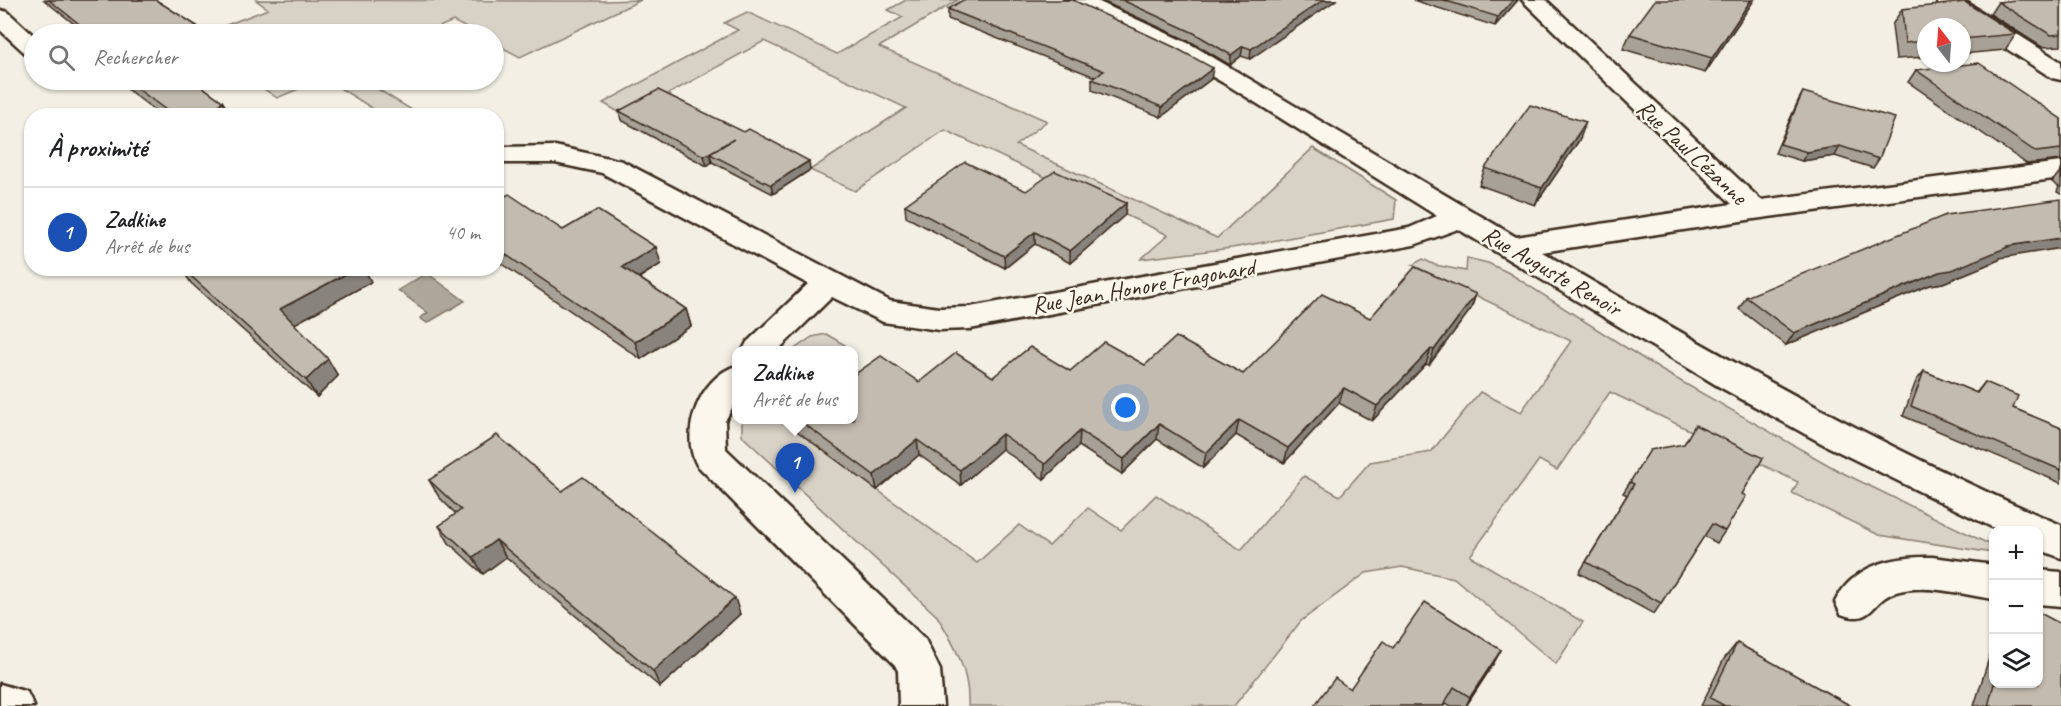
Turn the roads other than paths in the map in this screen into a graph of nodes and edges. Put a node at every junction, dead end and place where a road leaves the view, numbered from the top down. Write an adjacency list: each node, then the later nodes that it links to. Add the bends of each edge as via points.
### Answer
1 (1076, 0): 10 (street, Rue Auguste Renoir, via 1183,50 1238,81)
2 (1533, 0): 9 (street, Rue Paul Cézanne)
3 (1947, 0): 6 (street)
4 (0, 17): 5 (street)
5 (24, 39)
6 (2061, 73)
7 (504, 154): 12 (street, Rue Jean Honore Fragonard, via 566,155 612,167)
8 (2061, 170): 9 (street)
9 (1754, 210): 11 (street, Rue Paul Cézanne)
10 (1458, 216): 11 (street, Rue Auguste Renoir); 12 (street, Rue Jean Honore Fragonard, via 1414,236 970,318 939,319 882,310)
11 (1514, 247): 15 (street, Rue Auguste Renoir, via 1693,355 1838,436)
12 (828, 283): 13 (street)
13 (764, 346)
14 (732, 383): 24 (street, via 712,406 707,422 705,440 710,455 910,652 919,670)
15 (2026, 526)
16 (2043, 534): 17 (street, Rue Auguste Renoir)
17 (2061, 542)
18 (1989, 581): 21 (street, via 1896,575 1872,585)
19 (2043, 587): 20 (street)
20 (2061, 589)
21 (1855, 602)
22 (0, 704): 23 (street)
23 (12, 706)
24 (921, 706)

